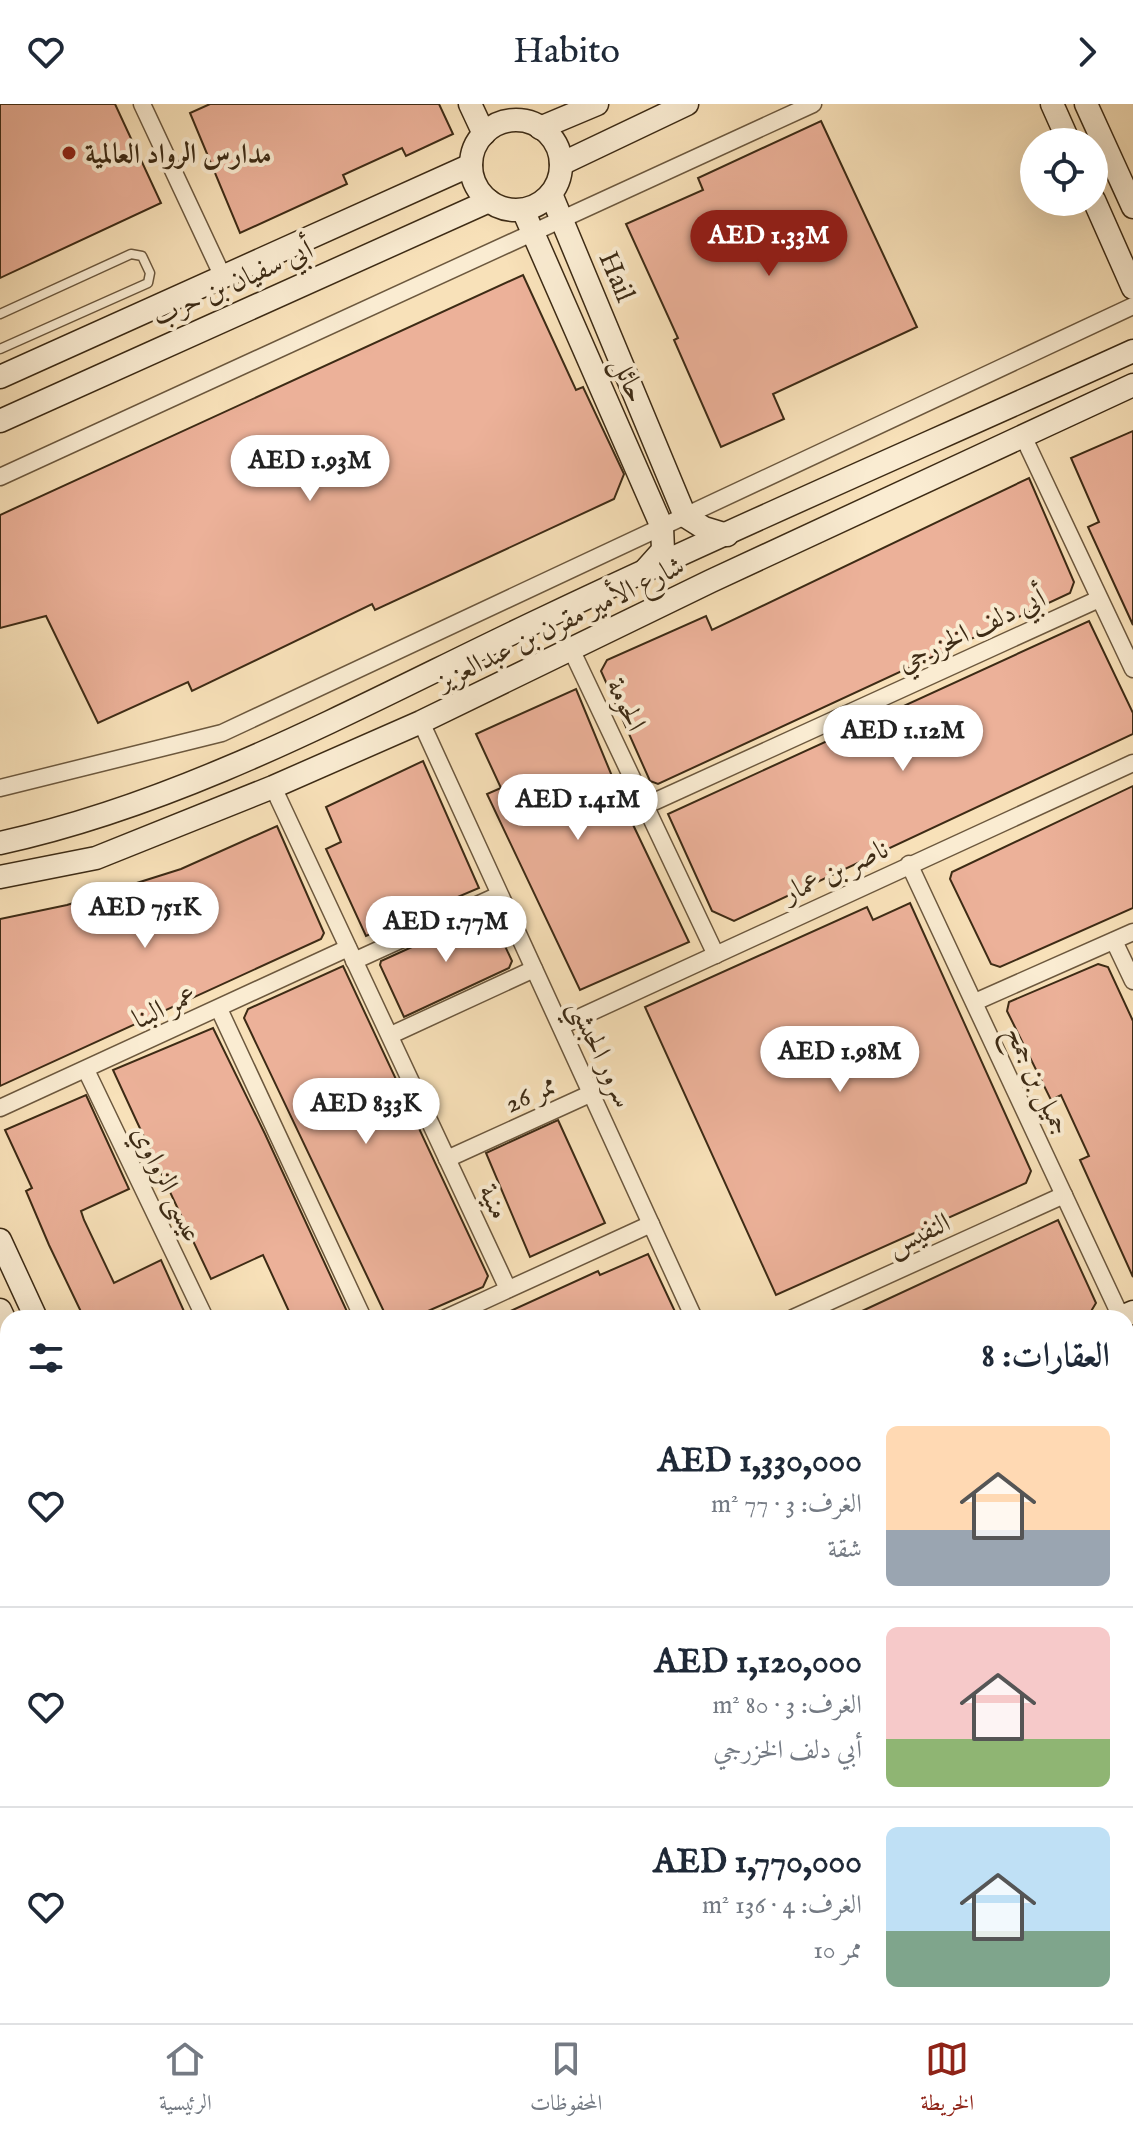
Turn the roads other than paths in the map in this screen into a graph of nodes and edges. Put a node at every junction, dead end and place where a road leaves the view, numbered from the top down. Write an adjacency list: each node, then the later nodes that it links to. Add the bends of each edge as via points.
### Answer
1 (142, 104): 21 (street)
2 (470, 104): 11 (street)
3 (597, 104): 9 (street)
4 (687, 104): 12 (street)
5 (813, 104): 19 (street)
6 (1052, 104): 10 (street)
7 (1086, 104): 16 (street)
8 (507, 112): 9 (street); 11 (street)
9 (540, 128): 12 (street, via 557,146)
10 (1063, 128)
11 (484, 134): 13 (street)
12 (561, 164): 14 (street)
13 (471, 165): 15 (street, via 473,178); 21 (street, أبي سفيان بن حرب)
14 (551, 194): 17 (street); 19 (street, Hail)
15 (489, 201): 17 (street); 30 (street, أبي سفيان بن حرب)
16 (1133, 207)
17 (523, 210): 20 (street, حائل)
18 (1101, 216): 22 (street)
19 (562, 220): 20 (street); 33 (street, Hail)
20 (532, 233): 34 (street, حائل); 35 (street)
21 (223, 277): 27 (street, أبي سفيان بن حرب)
22 (1133, 288)
23 (1133, 306): 36 (street)
24 (0, 314): 25 (lane, via 131,254 142,256 150,273 148,283)
25 (0, 349)
26 (1133, 351): 38 (street, شارع الأمير مقرن بن عبدالعزيز)
27 (41, 359): 28 (street, أبي سفيان بن حرب); 30 (street)
28 (0, 377)
29 (1133, 385): 32 (street, شارع الأمير مقرن بن عبدالعزيز)
30 (58, 394): 31 (street, أبي سفيان بن حرب)
31 (0, 421)
32 (1023, 436): 40 (street); 41 (street, شارع الأمير مقرن بن عبدالعزيز)
33 (662, 459): 34 (street); 36 (street, Hail)
34 (636, 469): 37 (street, حائل)
35 (0, 477)
36 (685, 516): 37 (street); 38 (street)
37 (662, 527): 39 (street, via 663,550); 46 (street, via 222,733)
38 (727, 535): 39 (street, شارع الأمير مقرن بن عبدالعزيز)
39 (645, 570): 48 (street, شارع الأمير مقرن بن عبدالعزيز, via 202,780 53,832)
40 (1099, 599): 42 (street); 47 (street, أبي دلف الخزرجي)
41 (571, 649): 43 (street, شارع الأمير مقرن بن عبدالعزيز); 47 (street, الحومة)
42 (1133, 669)
43 (421, 722): 45 (street, شارع الأمير مقرن بن عبدالعزيز); 51 (street, سرور الحبشي)
44 (1133, 763): 49 (street, ناصر بن عمار)
45 (273, 787): 50 (street, شارع الأمير مقرن بن عبدالعزيز, via 96,858); 54 (street, منية)
46 (0, 788)
47 (647, 805): 55 (street, الحومة)
48 (0, 843)
49 (909, 864): 55 (street, ناصر بن عمار); 58 (street, جميل بن جمح)
50 (0, 877)
51 (499, 895): 54 (street, عمر البنا); 56 (street, سرور الحبشي)
52 (1133, 932): 53 (street)
53 (1114, 941): 57 (street); 58 (street)
54 (351, 954): 59 (street, عمر البنا); 61 (street, منية)
55 (716, 955): 60 (street, ناصر بن عمار)
56 (534, 969): 60 (street, سرور الحبشي); 61 (street)
57 (1133, 981)
58 (975, 1002): 66 (street, جميل بن جمح)
59 (219, 1009): 62 (street, عمر البنا); 72 (street)
60 (561, 1026): 63 (street, سرور الحبشي)
61 (391, 1035): 65 (street, منية)
62 (86, 1070): 64 (street, عمر البنا); 71 (street, عيسى الزواوي)
63 (592, 1093): 65 (street, ممر 26); 67 (street, سرور الحبشي)
64 (0, 1108)
65 (447, 1159): 69 (street, منية)
66 (1064, 1195): 75 (street, النفيس); 76 (street, جميل بن جمح)
67 (651, 1224): 69 (street); 74 (street, سرور الحبشي)
68 (0, 1240): 70 (street)
69 (508, 1289): 73 (street)
70 (32, 1310)
71 (201, 1310)
72 (359, 1310)
73 (463, 1310)
74 (690, 1310)
75 (811, 1310)
76 (1116, 1310)

